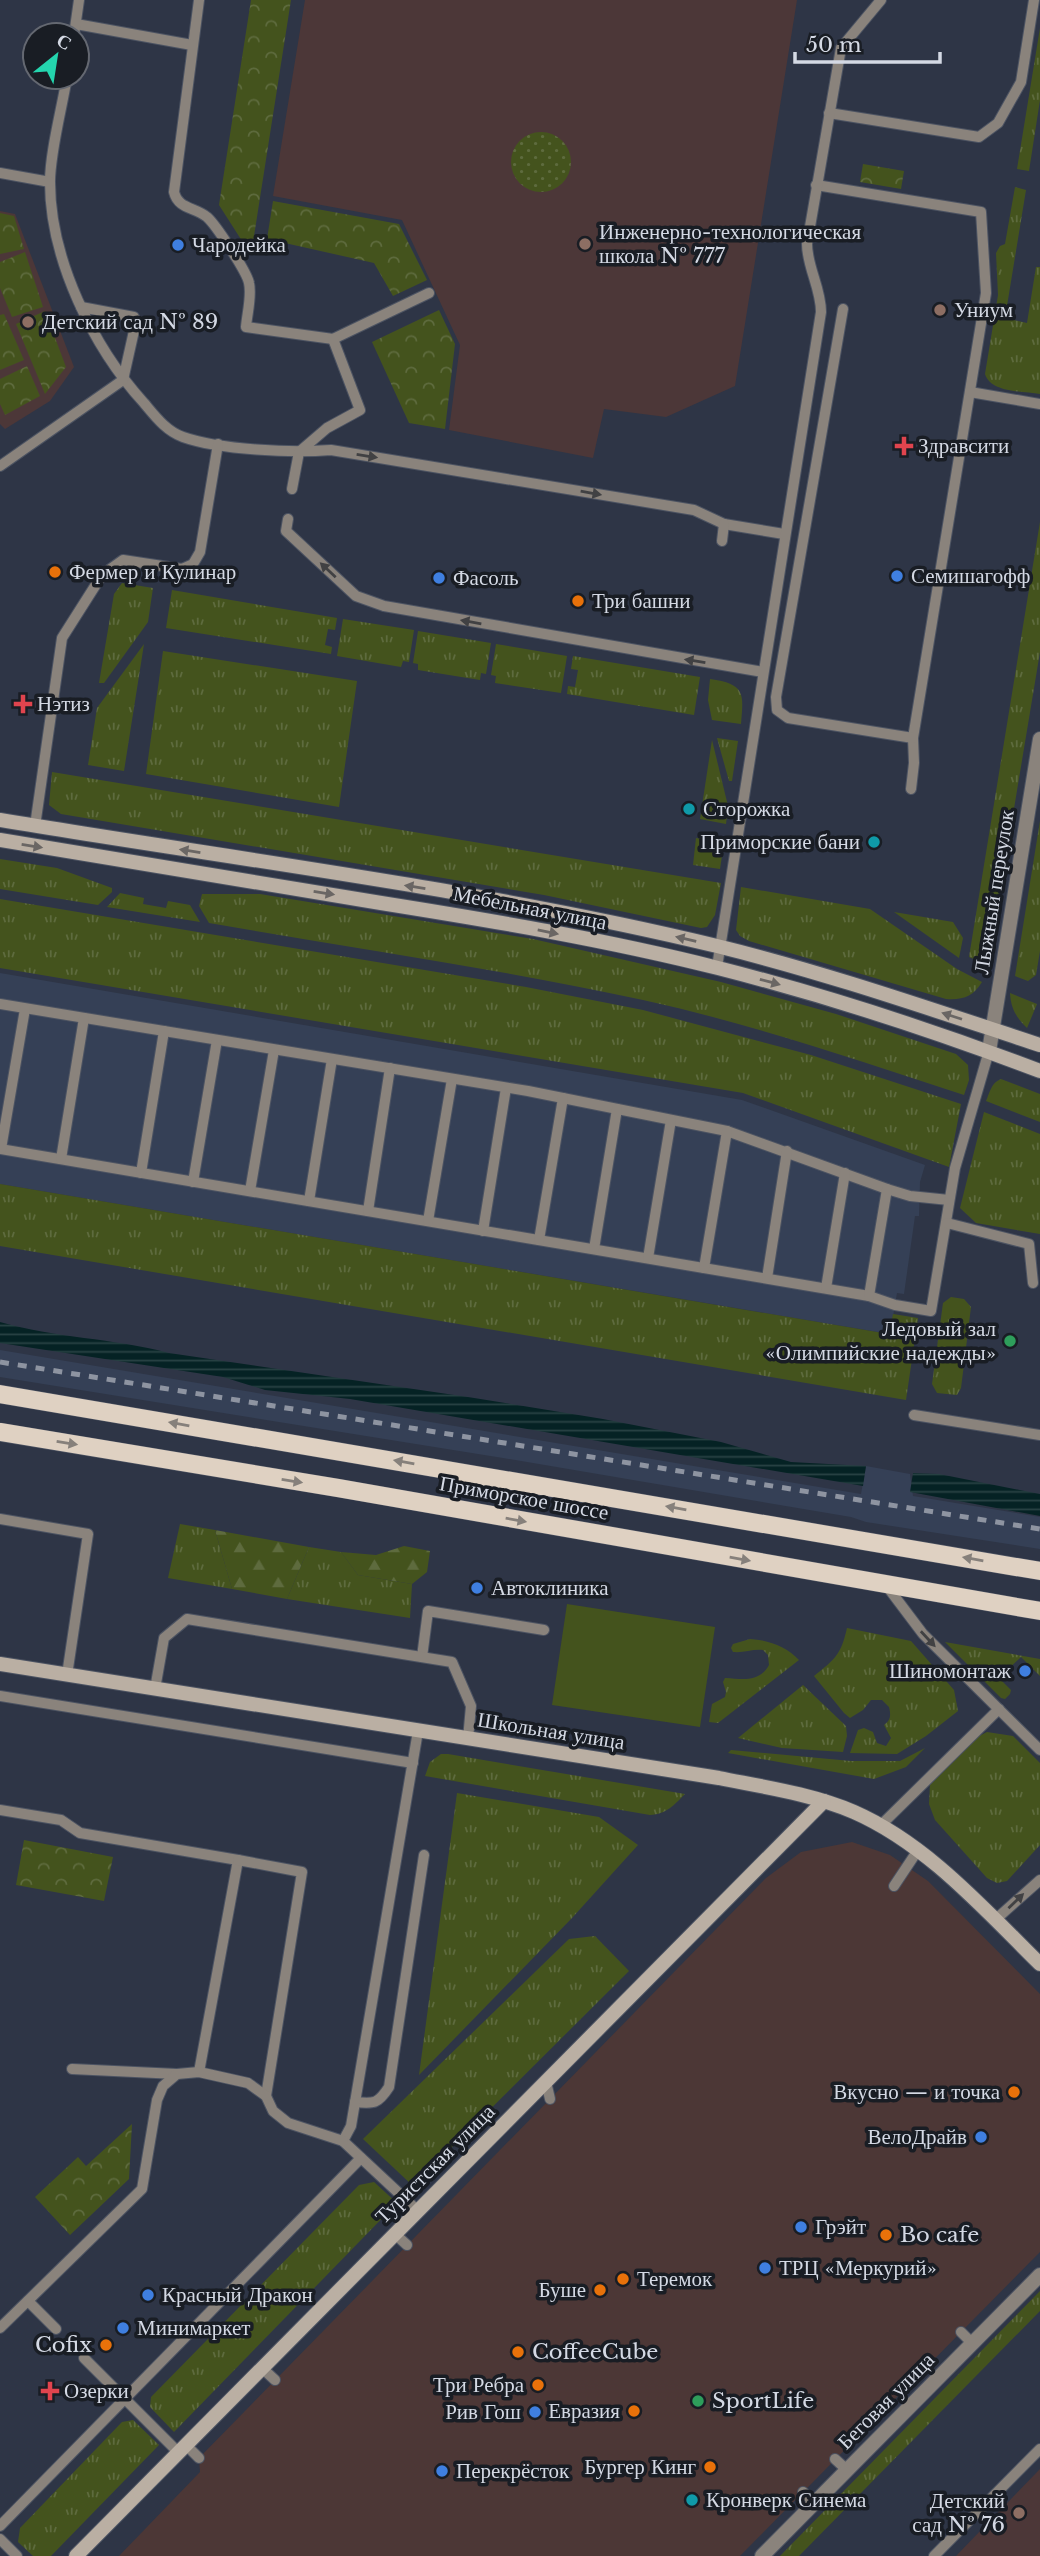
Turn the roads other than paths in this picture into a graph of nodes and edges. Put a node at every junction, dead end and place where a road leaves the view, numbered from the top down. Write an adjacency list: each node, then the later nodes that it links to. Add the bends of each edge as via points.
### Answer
1 (79, 0): 5 (lane)
2 (199, 0): 7 (lane)
3 (881, 0): 9 (lane, via 841,48)
4 (1034, 0): 9 (lane, via 1021,82 998,123 979,137)
5 (76, 21)
6 (91, 31): 7 (lane)
7 (192, 45): 16 (lane, via 176,200 210,219 244,271 250,284 246,327)
8 (65, 91): 11 (lane)
9 (829, 113): 12 (lane)
10 (0, 173): 11 (lane)
11 (50, 182): 14 (lane, via 58,239)
12 (817, 185): 18 (lane, via 981,212 986,293); 26 (lane, via 807,256 821,312)
13 (429, 293): 16 (lane)
14 (81, 307): 17 (lane); 17 (lane, via 134,317)
15 (843, 309): 29 (lane, via 777,710 788,718)
16 (333, 339): 21 (lane, via 360,410 327,428)
17 (123, 380): 20 (lane, via 165,427 183,437); 22 (lane)
18 (970, 392): 19 (lane); 29 (lane)
19 (1040, 404)
20 (218, 444): 21 (lane); 33 (lane, via 200,552 193,564 182,569 123,560 102,575 62,638)
21 (299, 452): 23 (lane); 25 (lane, one-way to 25, via 331,450 695,510)
22 (0, 466)
23 (292, 489)
24 (288, 519): 28 (lane, one-way to 24, via 384,606 356,596 346,587 286,531)
25 (724, 524): 26 (lane); 27 (lane)
26 (784, 534): 28 (lane)
27 (722, 541)
28 (763, 672): 35 (lane)
29 (913, 738): 31 (lane)
30 (1040, 739): 40 (street, Лыжный переулок)
31 (911, 789)
32 (0, 820): 33 (street, Мебельная улица)
33 (35, 826): 35 (street, Мебельная улица, one-way to 33, via 499,901)
34 (0, 841): 36 (street, Мебельная улица, one-way to 36, via 494,921)
35 (719, 947): 36 (lane); 40 (street, Мебельная улица, one-way to 35)
36 (717, 967): 45 (street, Мебельная улица, one-way to 45)
37 (0, 1004): 38 (lane)
38 (25, 1009): 39 (lane); 55 (lane)
39 (84, 1018): 41 (lane); 57 (lane)
40 (993, 1029): 43 (street, Мебельная улица); 45 (street, Лыжный переулок)
41 (164, 1031): 42 (lane); 58 (lane)
42 (216, 1040): 44 (lane); 60 (lane)
43 (1040, 1045)
44 (274, 1050): 46 (lane); 62 (lane)
45 (989, 1051): 48 (street, Мебельная улица); 63 (lane)
46 (332, 1059): 47 (lane); 64 (lane)
47 (390, 1069): 49 (lane); 65 (lane)
48 (1040, 1071)
49 (452, 1079): 50 (lane); 66 (lane)
50 (506, 1088): 51 (lane); 68 (lane)
51 (563, 1098): 52 (lane); 69 (lane)
52 (617, 1109): 53 (lane); 70 (lane)
53 (671, 1120): 54 (lane); 71 (lane)
54 (727, 1131): 56 (lane); 72 (lane)
55 (0, 1149): 57 (lane)
56 (787, 1151): 59 (lane); 73 (lane)
57 (61, 1159): 58 (lane)
58 (141, 1172): 60 (lane)
59 (845, 1173): 61 (lane); 75 (lane)
60 (193, 1182): 62 (lane)
61 (887, 1189): 63 (lane); 76 (lane)
62 (250, 1191): 64 (lane)
63 (949, 1200): 67 (lane)
64 (309, 1201): 65 (lane)
65 (368, 1211): 66 (lane)
66 (428, 1221): 68 (lane)
67 (947, 1223): 74 (lane, via 1030,1244); 76 (lane, via 931,1311)
68 (483, 1231): 69 (lane)
69 (539, 1240): 70 (lane)
70 (594, 1249): 71 (lane)
71 (648, 1258): 72 (lane)
72 (704, 1268): 73 (lane)
73 (767, 1278): 75 (lane)
74 (1032, 1283)
75 (826, 1289): 76 (lane)
76 (869, 1296)
77 (0, 1394): 82 (main road, Приморское шоссе, one-way to 77)
78 (914, 1415): 80 (lane)
79 (0, 1432): 83 (main road, Приморское шоссе, one-way to 83)
80 (1040, 1435)
81 (0, 1519): 88 (lane, via 88,1534)
82 (1040, 1571)
83 (886, 1586): 84 (main road, Приморское шоссе); 91 (lane, one-way to 91, via 923,1634)
84 (1040, 1611)
85 (544, 1630): 86 (lane, via 428,1611)
86 (422, 1657): 89 (lane, via 187,1619 164,1638); 93 (lane, via 452,1661 471,1706)
87 (0, 1664): 88 (street, Школьная улица)
88 (67, 1675): 89 (street, Школьная улица)
89 (155, 1689): 92 (street, Школьная улица)
90 (0, 1696): 95 (lane)
91 (999, 1709): 94 (lane); 98 (lane)
92 (418, 1731): 93 (street, Школьная улица); 95 (lane)
93 (468, 1738): 96 (street, Школьная улица, via 719,1778)
94 (1040, 1750)
95 (413, 1763): 112 (lane)
96 (824, 1801): 98 (street, Школьная улица); 109 (street, Туристская улица)
97 (0, 1810): 101 (lane, via 61,1820 80,1833)
98 (880, 1826): 99 (street, Школьная улица)
99 (918, 1850): 103 (lane); 104 (street, Школьная улица)
100 (424, 1856): 112 (lane, via 389,2087 372,2104)
101 (238, 1860): 107 (lane); 110 (lane, via 302,1872)
102 (1038, 1881): 104 (lane, one-way to 102)
103 (894, 1886)
104 (995, 1920): 105 (street, Школьная улица)
105 (1040, 1964)
106 (72, 2069): 108 (lane)
107 (198, 2072): 108 (lane); 110 (lane, via 248,2083)
108 (177, 2074): 119 (lane, via 163,2086 157,2100 142,2189)
109 (546, 2082): 111 (lane); 115 (street, Туристская улица)
110 (266, 2096): 113 (lane, via 273,2111 288,2123)
111 (550, 2099)
112 (355, 2102): 113 (lane)
113 (343, 2141): 114 (lane)
114 (361, 2158): 115 (lane); 127 (lane)
115 (418, 2211): 116 (street, Туристская улица)
116 (395, 2234): 117 (lane); 125 (street, Туристская улица)
117 (407, 2245)
118 (1040, 2275): 123 (street, Беговая улица)
119 (28, 2301): 120 (lane); 121 (lane)
120 (0, 2328)
121 (56, 2329)
122 (961, 2332): 123 (lane)
123 (972, 2343): 132 (street, Беговая улица)
124 (84, 2358): 127 (lane)
125 (262, 2368): 126 (lane); 128 (street, Туристская улица)
126 (275, 2380)
127 (124, 2399): 128 (lane); 135 (lane)
128 (182, 2449): 130 (lane); 138 (street, Туристская улица)
129 (1040, 2449): 140 (lane)
130 (199, 2458)
131 (835, 2459): 132 (lane)
132 (847, 2470): 134 (street, Беговая улица)
133 (803, 2492): 134 (lane)
134 (814, 2503): 139 (street, Беговая улица)
135 (0, 2526)
136 (0, 2539): 137 (lane)
137 (17, 2556)
138 (76, 2556)
139 (762, 2556)
140 (934, 2556)

